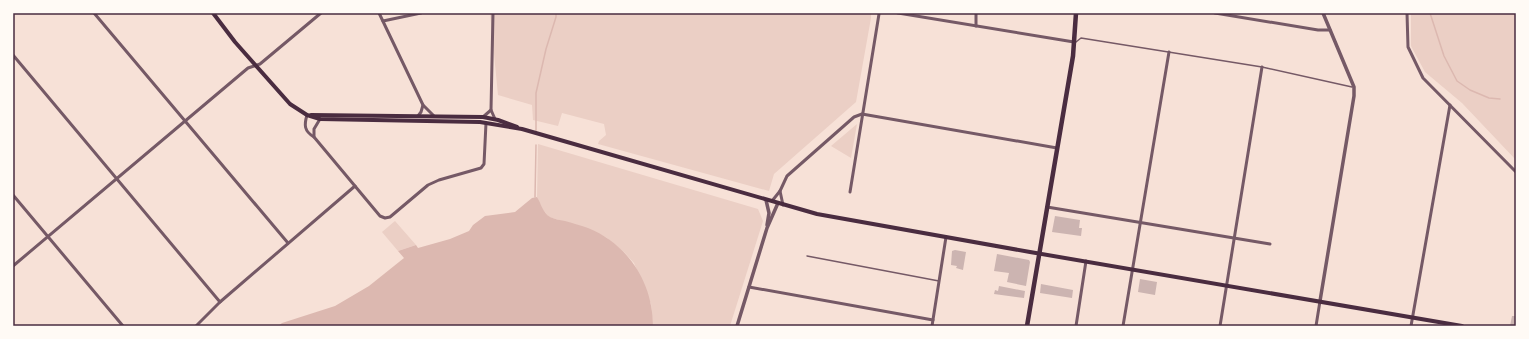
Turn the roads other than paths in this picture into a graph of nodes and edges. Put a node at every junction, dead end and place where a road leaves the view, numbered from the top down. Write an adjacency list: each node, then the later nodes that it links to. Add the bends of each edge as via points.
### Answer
1 (94, 13): 33 (street)
2 (213, 13): 20 (main road)
3 (321, 13): 20 (street)
4 (379, 13): 14 (street)
5 (421, 13): 14 (street)
6 (493, 13): 25 (street)
7 (879, 13): 26 (street)
8 (898, 13): 15 (street)
9 (976, 13): 15 (street)
10 (1076, 13): 17 (main road)
11 (1215, 13): 16 (street)
12 (1323, 13): 16 (street)
13 (1407, 13): 24 (street, via 1409,50 1423,78)
14 (383, 21): 23 (street)
15 (976, 26): 17 (street)
16 (1330, 30): 22 (street)
17 (1075, 42): 18 (lane, via 1081,38); 37 (main road)
18 (1169, 52): 21 (lane); 49 (street)
19 (13, 55): 39 (street)
20 (255, 66): 27 (main road, via 290,104); 33 (street, via 248,68)
21 (1262, 67): 22 (lane); 53 (street)
22 (1354, 87): 64 (street)
23 (423, 105): 28 (street); 29 (street)
24 (1450, 105): 38 (street); 66 (street)
25 (491, 110): 30 (street); 32 (street)
26 (862, 114): 37 (street); 41 (street, via 854,117 787,176); 42 (street)
27 (307, 115): 28 (main road); 31 (main road); 36 (street, via 304,125 308,133)
28 (418, 116): 29 (main road)
29 (434, 116): 30 (main road)
30 (483, 117): 32 (main road)
31 (320, 119): 34 (main road); 36 (street, via 314,128)
32 (495, 119): 35 (main road)
33 (185, 121): 39 (street); 54 (street)
34 (486, 123): 35 (main road); 40 (street, via 484,164 481,168 434,182 390,217 380,216)
35 (522, 129): 44 (main road)
36 (314, 137): 40 (street)
37 (1057, 148): 48 (main road)
38 (1516, 172)
39 (116, 179): 51 (street); 65 (street)
40 (355, 186): 54 (street)
41 (780, 191): 45 (street); 47 (street)
42 (850, 192)
43 (13, 195): 51 (street)
44 (766, 200): 45 (main road); 50 (street, via 769,213)
45 (772, 201): 46 (main road)
46 (778, 203): 47 (main road); 50 (street)
47 (782, 205): 52 (main road)
48 (1047, 206): 49 (street); 56 (main road)
49 (1141, 222): 53 (street); 60 (street)
50 (767, 228): 63 (street)
51 (48, 237): 59 (street); 68 (street)
52 (946, 237): 56 (main road); 61 (street)
53 (1234, 238): 55 (street); 62 (street)
54 (288, 243): 65 (street)
55 (1270, 244)
56 (1039, 253): 58 (main road); 72 (main road)
57 (807, 256): 61 (lane)
58 (1086, 261): 60 (main road); 73 (street)
59 (13, 266)
60 (1133, 269): 62 (main road); 74 (street)
61 (940, 281): 67 (street)
62 (1226, 285): 64 (main road); 75 (street)
63 (749, 287): 67 (street); 70 (street)
64 (1320, 301): 66 (main road); 76 (street)
65 (220, 302): 69 (street)
66 (1413, 317): 77 (street); 78 (main road)
67 (933, 320): 71 (street)
68 (123, 326)
69 (196, 326)
70 (737, 326)
71 (932, 326)
72 (1027, 326)
73 (1076, 326)
74 (1123, 326)
75 (1220, 326)
76 (1316, 326)
77 (1412, 326)
78 (1462, 326)

